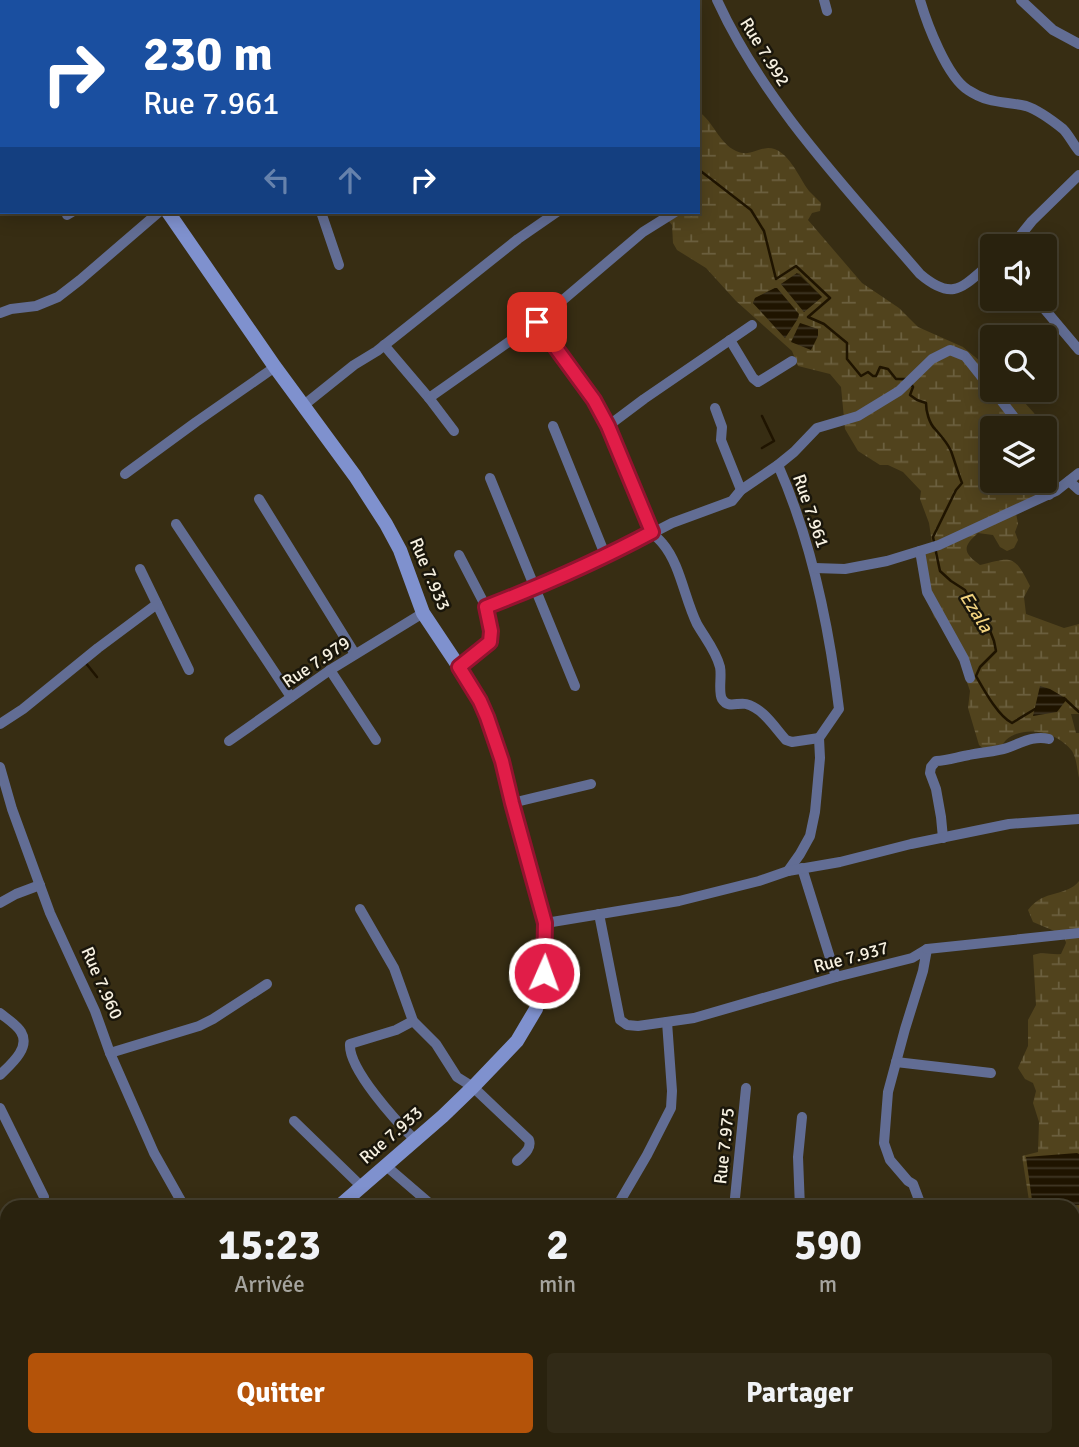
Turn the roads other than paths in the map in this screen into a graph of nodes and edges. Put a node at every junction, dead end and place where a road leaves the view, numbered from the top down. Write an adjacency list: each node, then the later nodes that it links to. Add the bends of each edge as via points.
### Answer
1 (717, 0): 16 (street, Rue 7.992, via 789,119 920,274 932,285 954,290)
2 (824, 0): 5 (street)
3 (920, 0): 7 (street, via 933,36 961,85 988,101 1038,112 1064,130)
4 (1021, 0): 6 (street, via 1053,30)
5 (827, 11)
6 (1079, 44)
7 (1079, 151)
8 (1079, 175): 14 (street)
9 (157, 214): 18 (street, via 58,297)
10 (169, 214): 25 (street, Rue 7.933)
11 (322, 214): 15 (street)
12 (554, 214): 22 (street)
13 (672, 214): 19 (street, via 643,232)
14 (1020, 234)
15 (339, 265)
16 (980, 272)
17 (1048, 311): 23 (street)
18 (0, 313)
19 (537, 322): 27 (street); 33 (street)
20 (752, 325): 21 (street)
21 (730, 340): 24 (street, via 758,382); 33 (street)
22 (384, 345): 27 (street); 29 (street)
23 (1079, 350)
24 (792, 361)
25 (275, 367): 29 (street, Rue 7.933); 37 (street)
26 (980, 375): 35 (street, via 965,356 950,350 932,359 899,391 858,416 817,428)
27 (429, 398): 34 (street)
28 (1002, 402): 31 (street)
29 (304, 405): 54 (street, Rue 7.933, via 386,524)
30 (715, 408): 40 (street, via 721,440)
31 (1013, 416)
32 (553, 426): 48 (street)
33 (608, 426): 45 (street)
34 (454, 431)
35 (778, 465): 40 (street, Rue 7.961); 49 (street, Rue 7.961)
36 (1079, 472): 39 (street)
37 (125, 474)
38 (489, 478): 51 (street)
39 (1069, 481): 41 (street); 42 (street)
40 (741, 490): 45 (street, Rue 7.961, via 732,501)
41 (1079, 490)
42 (1049, 495): 46 (street)
43 (259, 499): 55 (street)
44 (176, 524): 61 (street)
45 (652, 532): 48 (street, Rue 7.961); 63 (street, via 671,555 696,622 720,667 724,702 753,707 786,740)
46 (920, 551): 49 (street, via 845,569); 59 (street, via 927,592)
47 (459, 555): 53 (street)
48 (606, 557): 51 (street, Rue 7.961)
49 (815, 568): 63 (street, Rue 7.961, via 839,709)
50 (140, 569): 52 (street)
51 (534, 589): 53 (street, Rue 7.961); 60 (street)
52 (157, 604): 57 (street); 62 (street)
53 (486, 607): 56 (street, via 490,642)
54 (423, 613): 55 (street, Rue 7.979); 56 (street, Rue 7.933)
55 (355, 654): 58 (street, Rue 7.979)
56 (459, 667): 69 (street, Rue 7.933, via 487,717)
57 (189, 670)
58 (330, 670): 61 (street, Rue 7.979); 65 (street)
59 (971, 678)
60 (575, 686)
61 (290, 697): 66 (street, Rue 7.979)
62 (0, 724)
63 (819, 738): 73 (street, via 810,836)
64 (1049, 739): 71 (street, via 1025,740 1004,749 936,761 930,773)
65 (376, 740)
66 (229, 741)
67 (0, 767): 74 (street, Rue 7.960)
68 (591, 784): 69 (street)
69 (512, 803): 78 (street, Rue 7.933)
70 (1079, 819): 71 (street, via 1009,824)
71 (943, 838): 72 (street)
72 (802, 868): 73 (street); 81 (street)
73 (788, 871): 77 (street, via 679,901)
74 (40, 885): 75 (street); 86 (street, Rue 7.960)
75 (0, 903)
76 (359, 909): 84 (street, via 394,968)
77 (599, 914): 78 (street); 85 (street, Rue 7.937, via 620,1020 627,1026)
78 (545, 923): 90 (street, Rue 7.933, via 544,973 536,1009 517,1041)
79 (1079, 933): 80 (street, Rue 7.937)
80 (927, 949): 81 (street, Rue 7.937, via 912,958); 87 (street)
81 (836, 977): 85 (street, Rue 7.937)
82 (267, 984): 86 (street, via 214,1020)
83 (0, 1013): 89 (street, via 22,1033 24,1044)
84 (413, 1021): 90 (street, via 436,1044 453,1072); 95 (street, via 350,1044 350,1050 375,1094)
85 (667, 1022): 103 (street, via 671,1108)
86 (110, 1053): 100 (street, Rue 7.960, via 154,1153)
87 (896, 1062): 88 (street); 106 (street, via 888,1092 884,1143 890,1160 913,1184)
88 (991, 1073)
89 (0, 1075)
90 (473, 1087): 95 (street, Rue 7.933); 96 (street, via 529,1140 529,1149)
91 (746, 1088): 104 (street, Rue 7.975)
92 (0, 1108): 99 (street)
93 (802, 1117): 105 (street)
94 (294, 1121): 98 (street)
95 (415, 1140): 97 (street, Rue 7.933)
96 (517, 1161)
97 (385, 1165): 98 (street, Rue 7.933); 102 (street)
98 (361, 1186): 101 (street, Rue 7.933)
99 (44, 1197)
100 (180, 1200)
101 (346, 1200)
102 (426, 1200)
103 (621, 1200)
104 (735, 1200)
105 (800, 1200)
106 (919, 1200)

